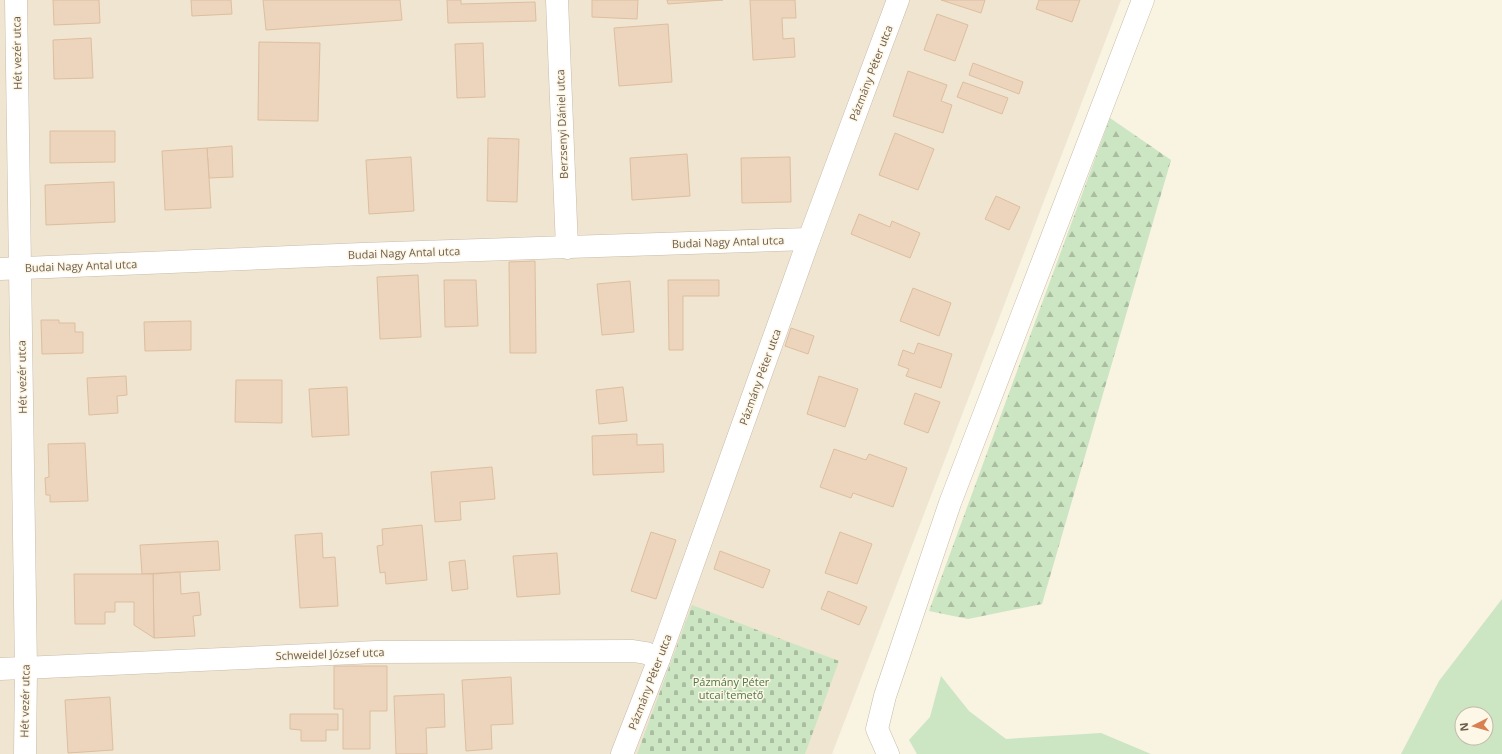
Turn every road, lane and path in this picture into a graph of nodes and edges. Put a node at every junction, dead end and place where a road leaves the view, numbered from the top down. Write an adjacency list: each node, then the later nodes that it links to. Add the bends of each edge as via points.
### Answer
1 (16, 0): 7 (street, Hét vezér utca)
2 (557, 0): 6 (street, Berzsenyi Dániel utca)
3 (898, 0): 5 (street, Pázmány Péter utca)
4 (1144, 0): 13 (street, via 950,503 885,696 877,729)
5 (809, 239): 6 (street, Budai Nagy Antal utca); 8 (street, Pázmány Péter utca)
6 (567, 248): 7 (street, Budai Nagy Antal utca)
7 (10, 269): 10 (street, Hét vezér utca)
8 (659, 659): 10 (street, Schweidel József utca, via 633,651 376,652); 12 (street, Pázmány Péter utca)
9 (0, 669): 10 (street, Schweidel József utca)
10 (26, 669): 11 (street, Hét vezér utca)
11 (25, 754)
12 (622, 754)
13 (888, 754)

